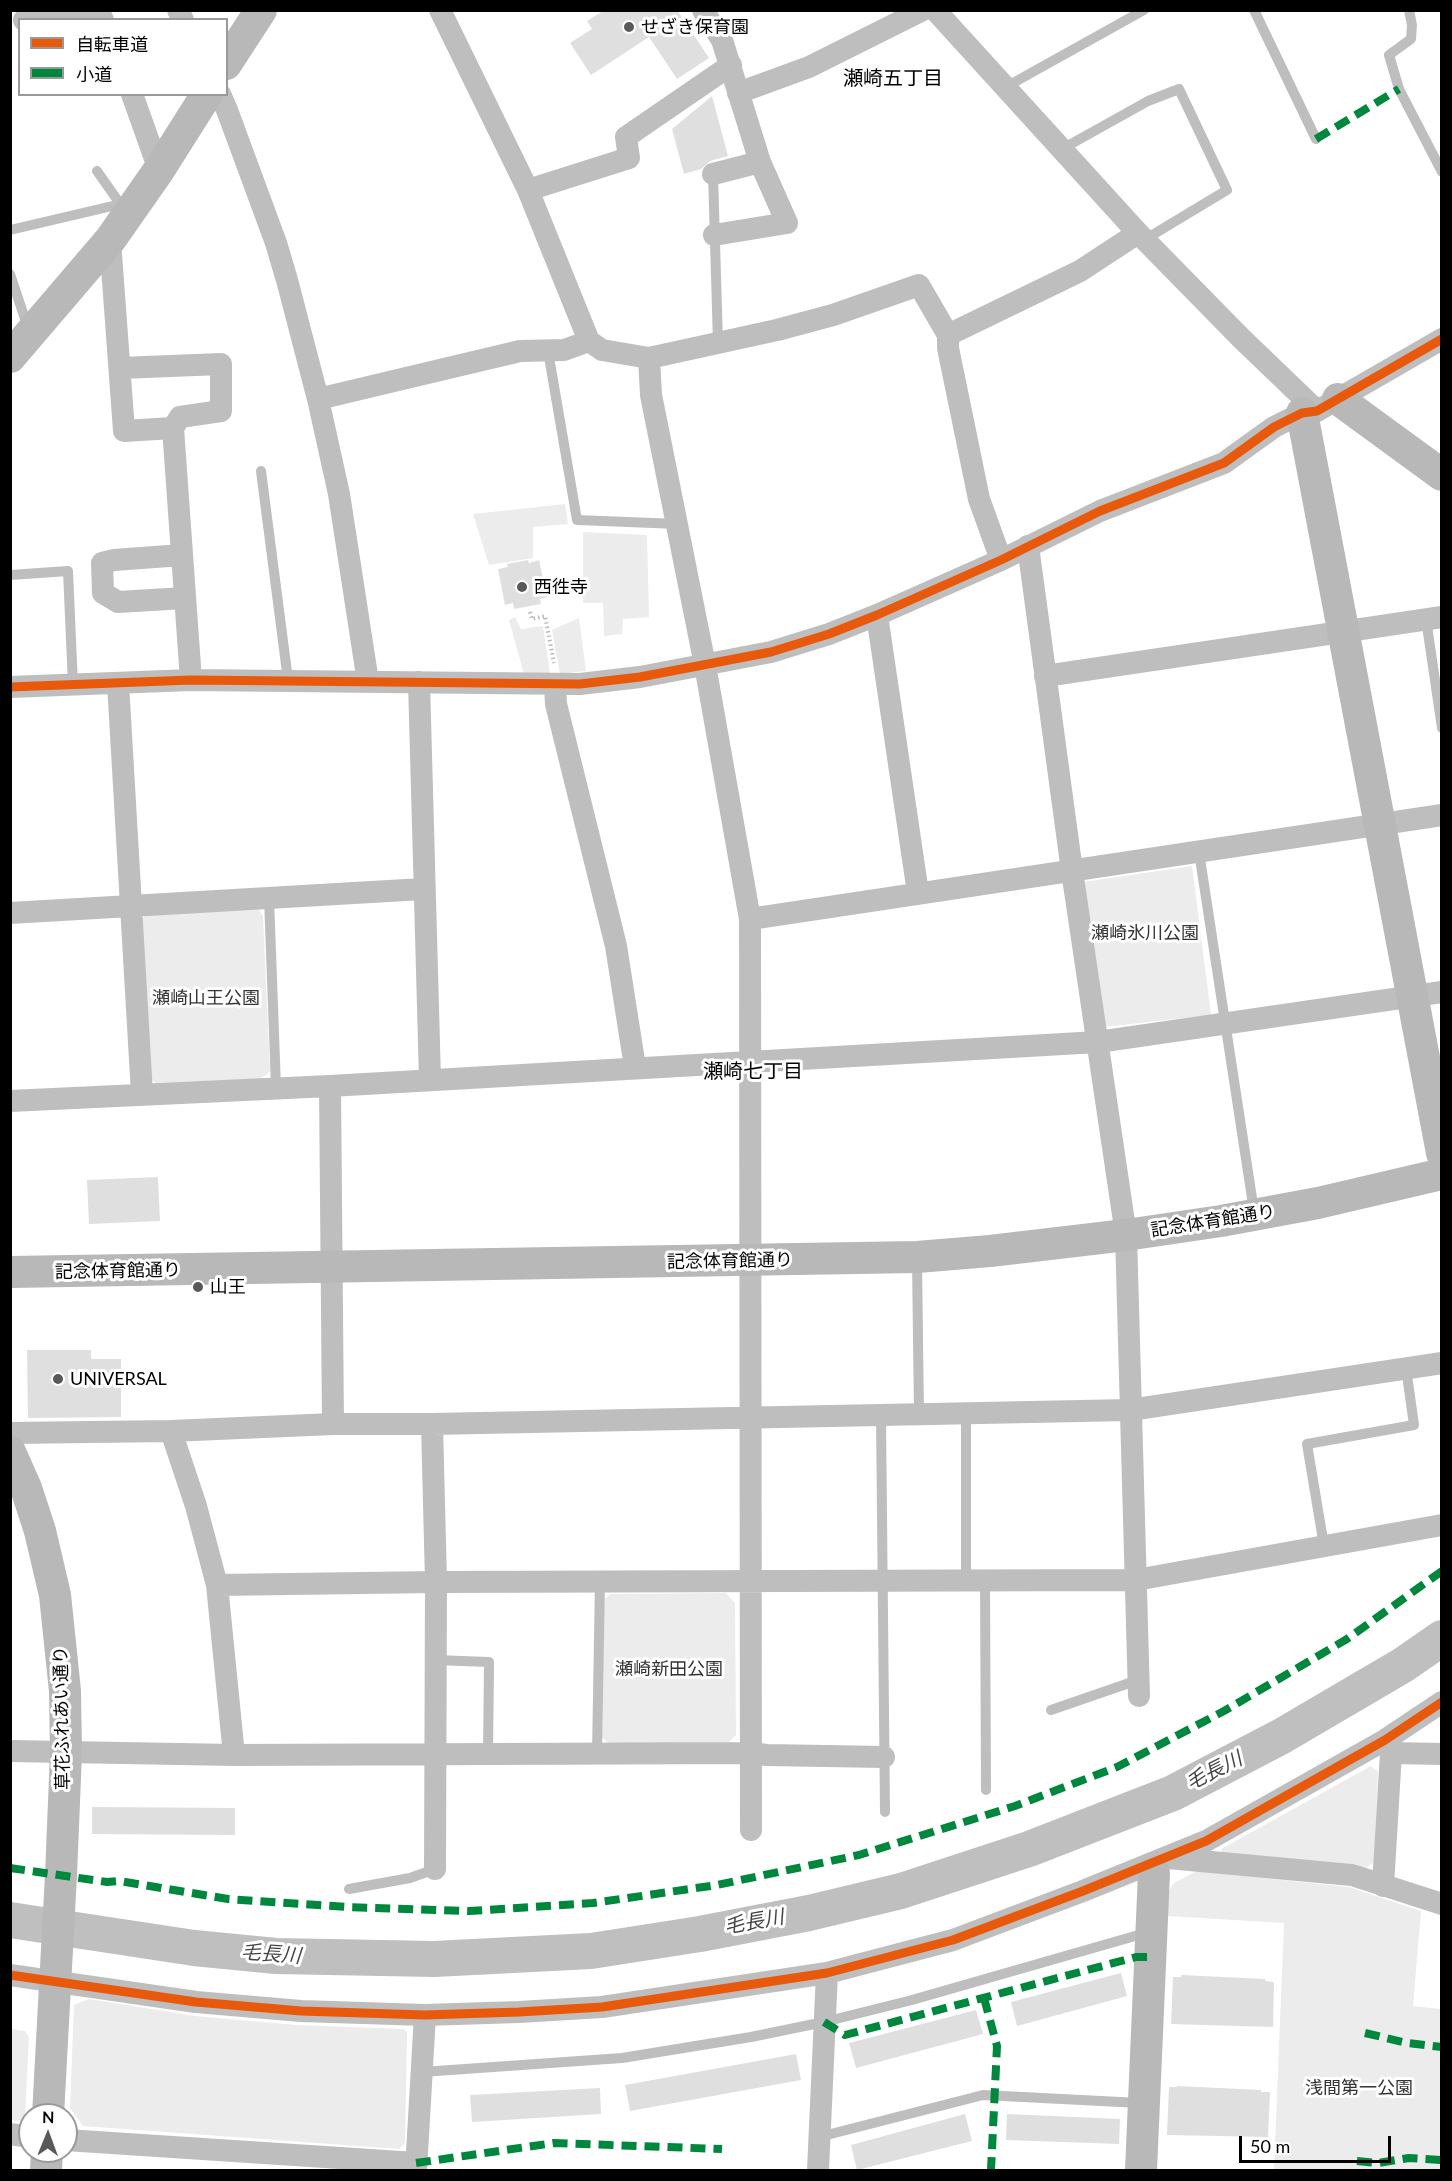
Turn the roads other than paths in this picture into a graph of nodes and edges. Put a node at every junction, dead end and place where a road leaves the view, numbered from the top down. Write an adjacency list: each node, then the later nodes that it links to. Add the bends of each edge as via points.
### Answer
1 (84, 10): 10 (street)
2 (261, 10): 11 (street)
3 (440, 10): 25 (street)
4 (703, 10): 12 (street, via 722,40)
5 (923, 10): 14 (street, via 809,67)
6 (935, 10): 13 (street)
7 (1144, 10): 13 (lane)
8 (1254, 10): 18 (lane)
9 (1409, 10): 23 (lane, via 1411,39 1389,55 1399,89)
10 (36, 18)
11 (228, 61)
12 (731, 65): 14 (street); 25 (street, via 626,137 629,158)
13 (1004, 88): 19 (street)
14 (738, 93): 20 (street)
15 (133, 96): 21 (street)
16 (206, 96): 21 (street)
17 (221, 96): 41 (street, via 276,243)
18 (1316, 139)
19 (1062, 149): 29 (street); 29 (lane, via 1148,101 1179,89 1227,190)
20 (760, 162): 24 (street); 28 (street, via 787,223)
21 (159, 170): 26 (street)
22 (97, 171): 26 (lane)
23 (1442, 172)
24 (713, 174): 28 (lane)
25 (528, 190): 35 (street)
26 (124, 209): 27 (lane); 30 (street)
27 (10, 230)
28 (714, 235): 36 (lane)
29 (1141, 237): 33 (street); 42 (street, via 1241,338)
30 (110, 240): 32 (street); 40 (street)
31 (10, 274): 32 (lane, via 25,319)
32 (36, 328): 38 (street)
33 (948, 335): 36 (street, via 919,285 833,315); 49 (street, via 979,499)
34 (1442, 339): 42 (street)
35 (589, 341): 37 (street); 39 (street, via 602,350)
36 (718, 343): 39 (street)
37 (549, 351): 41 (street, via 520,351); 46 (lane, via 578,520)
38 (10, 357)
39 (649, 358): 46 (street, via 651,395)
40 (120, 368): 43 (street, via 124,431); 43 (street, via 220,364 221,411 180,417)
41 (318, 399): 59 (street, via 339,494)
42 (1319, 407): 45 (street); 47 (street, via 1274,427 1224,463 1100,511); 54 (street)
43 (173, 428): 48 (street)
44 (261, 471): 58 (lane)
45 (1442, 475)
46 (678, 524): 55 (street)
47 (1028, 546): 49 (street); 56 (street)
48 (182, 555): 51 (street); 51 (street, via 102,563 103,593 118,602)
49 (1001, 560): 52 (street)
50 (10, 575): 62 (lane, via 68,571)
51 (185, 598): 57 (street)
52 (877, 615): 55 (street, via 771,652); 71 (street)
53 (1434, 618): 54 (street); 65 (lane)
54 (1342, 631): 56 (street); 67 (street)
55 (705, 665): 63 (street, via 640,677); 75 (street)
56 (1045, 676): 69 (street)
57 (191, 680): 58 (street); 61 (street)
58 (288, 680): 59 (street)
59 (369, 682): 60 (street)
60 (419, 682): 63 (street); 70 (street)
61 (118, 683): 62 (street); 73 (street)
62 (74, 685): 64 (street)
63 (557, 685): 81 (street, via 556,704 616,946)
64 (10, 687)
65 (1442, 728)
66 (1442, 815): 67 (street)
67 (1379, 825): 68 (street); 77 (street)
68 (1199, 852): 69 (street); 78 (lane)
69 (1072, 871): 71 (street); 79 (street)
70 (423, 889): 72 (street); 82 (street)
71 (918, 893): 75 (street)
72 (269, 898): 73 (street); 84 (lane)
73 (130, 906): 74 (street); 85 (street)
74 (10, 913)
75 (750, 919): 80 (street)
76 (1442, 992): 77 (street)
77 (1411, 996): 78 (street); 87 (street)
78 (1226, 1024): 79 (street); 89 (lane)
79 (1098, 1042): 80 (street); 90 (street)
80 (751, 1062): 81 (street); 92 (street)
81 (636, 1067): 82 (street)
82 (430, 1079): 83 (street)
83 (330, 1086): 84 (street); 93 (street)
84 (276, 1087): 85 (street)
85 (142, 1094): 86 (street)
86 (10, 1101)
87 (1442, 1153)
88 (1442, 1174): 89 (street, 記念体育館通り)
89 (1255, 1215): 90 (street, 記念体育館通り)
90 (1126, 1235): 91 (street, 記念体育館通り); 97 (street)
91 (917, 1257): 92 (street, 記念体育館通り); 100 (lane)
92 (750, 1260): 93 (street, 記念体育館通り); 101 (street)
93 (333, 1268): 94 (street, 記念体育館通り); 102 (street)
94 (10, 1272)
95 (1442, 1363): 96 (street)
96 (1406, 1368): 97 (street); 108 (lane, via 1414,1425 1307,1444)
97 (1130, 1410): 98 (street); 111 (street)
98 (966, 1415): 100 (street); 110 (lane)
99 (881, 1416): 100 (street); 101 (street); 109 (lane)
100 (919, 1416)
101 (750, 1418): 103 (street); 113 (street)
102 (333, 1424): 103 (street); 104 (street)
103 (432, 1424): 114 (street)
104 (171, 1431): 105 (street); 115 (street)
105 (10, 1433)
106 (10, 1452): 122 (street, 草花ふれあい通り, via 40,1531 55,1595 65,1691)
107 (1442, 1525): 108 (street)
108 (1324, 1546): 111 (street)
109 (882, 1580): 110 (street); 113 (street); 129 (lane)
110 (975, 1580): 111 (street); 130 (lane)
111 (1136, 1580): 117 (street)
112 (600, 1581): 113 (street); 114 (street); 123 (lane)
113 (750, 1581): 124 (street)
114 (436, 1582): 115 (street); 116 (street)
115 (218, 1585): 127 (street)
116 (435, 1660): 125 (lane, via 489,1662); 128 (street)
117 (1138, 1688): 119 (lane)
118 (1442, 1702): 120 (street)
119 (1051, 1710)
120 (1388, 1747): 126 (street); 133 (street); 135 (street)
121 (10, 1751): 122 (street)
122 (66, 1753): 127 (street); 141 (street, 草花ふれあい通り)
123 (597, 1753): 124 (street); 125 (street)
124 (750, 1753): 129 (street); 132 (street)
125 (488, 1754): 128 (street)
126 (1442, 1754)
127 (234, 1755): 128 (street)
128 (435, 1755): 134 (street)
129 (884, 1757): 131 (lane)
130 (986, 1790)
131 (885, 1812)
132 (751, 1830)
133 (1159, 1864): 135 (street, via 1352,1875); 138 (street); 139 (street, via 953,1940)
134 (435, 1869): 136 (lane, via 410,1878)
135 (1383, 1886): 137 (street)
136 (349, 1889)
137 (1442, 1904)
138 (1152, 1931): 143 (lane); 146 (street)
139 (827, 1972): 142 (street, via 602,2007); 143 (street)
140 (10, 1975): 141 (street)
141 (56, 1976): 142 (street, via 196,2002 301,2011); 145 (street, 草花ふれあい通り)
142 (424, 2015): 144 (street)
143 (824, 2022): 144 (lane, via 622,2058); 147 (street)
144 (423, 2072): 149 (street)
145 (49, 2103)
146 (1144, 2103): 147 (lane, via 983,2095); 151 (street)
147 (819, 2137): 150 (street)
148 (78, 2141): 149 (street)
149 (416, 2167)
150 (818, 2170)
151 (1141, 2170)

